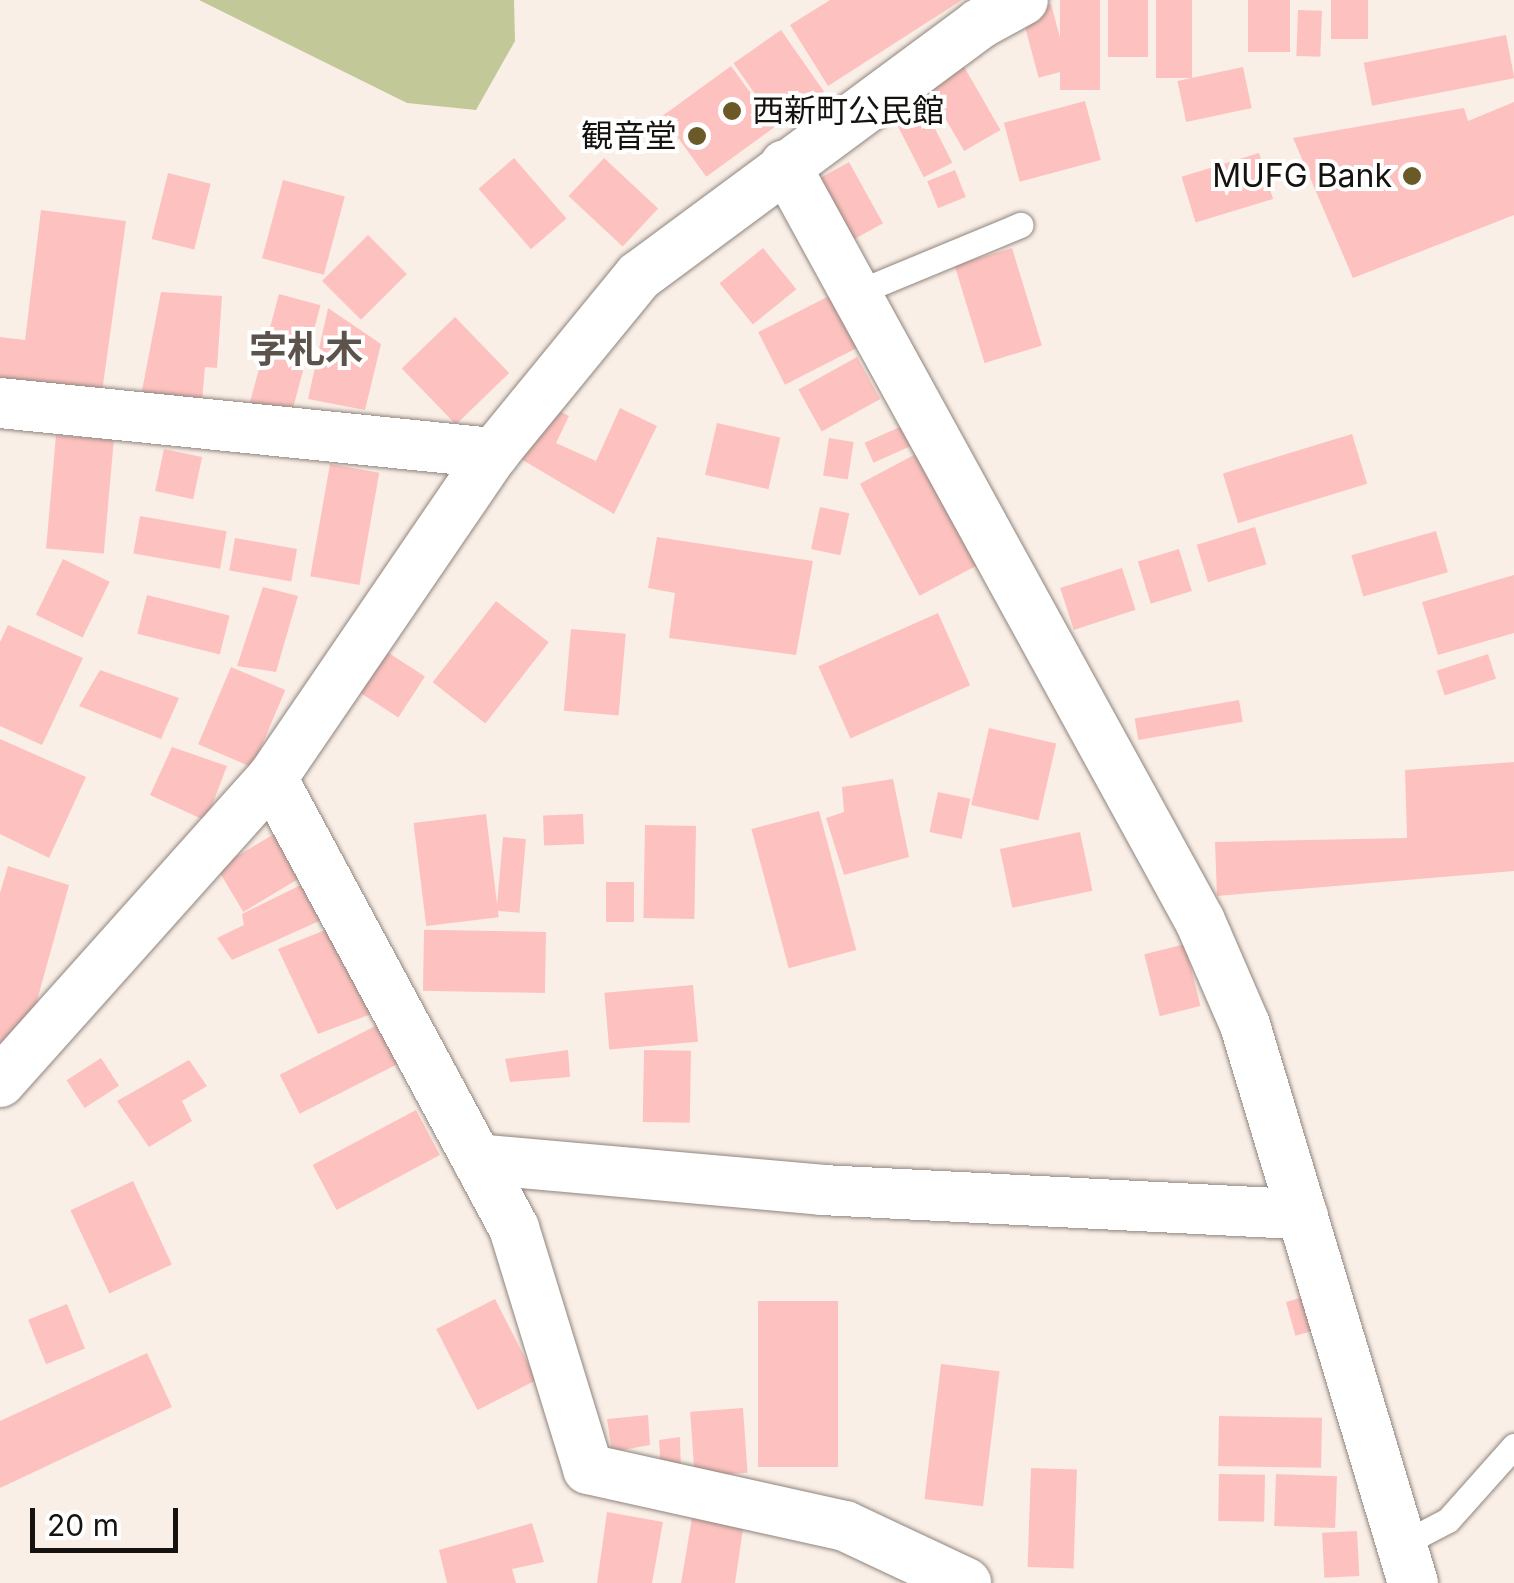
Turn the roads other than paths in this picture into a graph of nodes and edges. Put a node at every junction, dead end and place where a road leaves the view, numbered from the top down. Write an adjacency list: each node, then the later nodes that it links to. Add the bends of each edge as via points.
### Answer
1 (1024, 0): 2 (street)
2 (785, 165): 4 (street); 6 (street, via 639,276)
3 (1020, 225): 4 (lane)
4 (856, 293): 10 (street, via 1200,921 1245,1025)
5 (0, 403): 6 (street)
6 (494, 453): 7 (street)
7 (272, 778): 8 (street); 9 (street)
8 (0, 1082)
9 (478, 1158): 10 (street, via 822,1190); 13 (street, via 514,1228 588,1470 846,1526)
10 (1302, 1214): 12 (street)
11 (1514, 1446): 12 (lane)
12 (1410, 1562)
13 (966, 1583)

